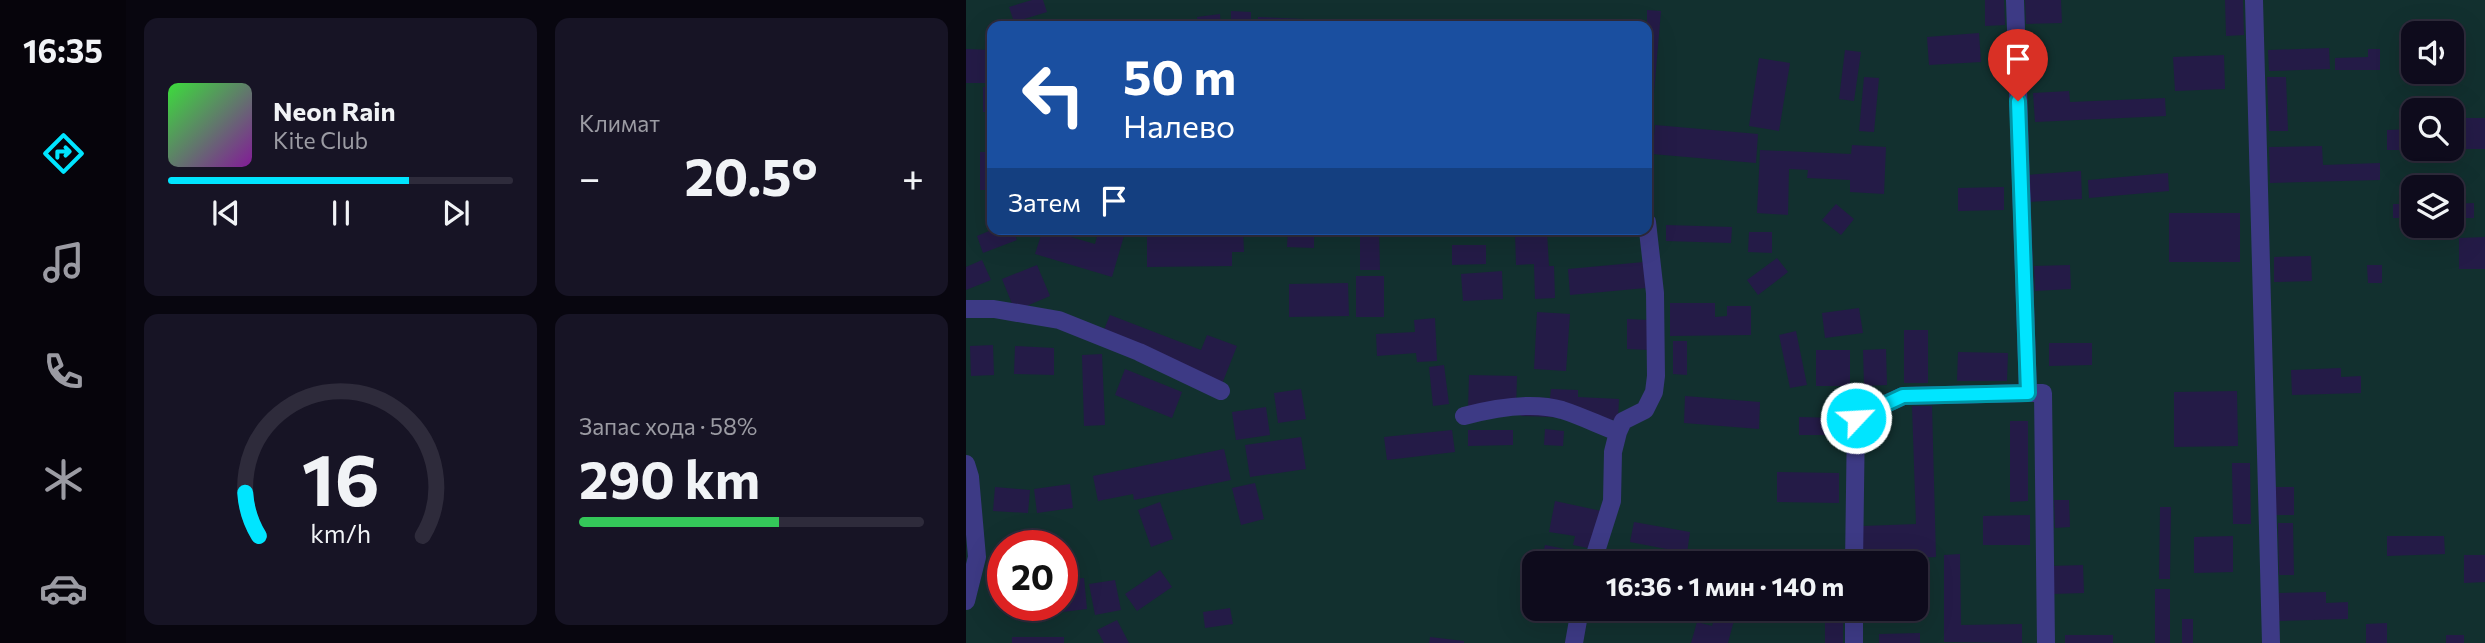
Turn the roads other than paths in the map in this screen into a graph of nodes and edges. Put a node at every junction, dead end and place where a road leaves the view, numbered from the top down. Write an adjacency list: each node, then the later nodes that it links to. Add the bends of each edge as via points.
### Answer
1 (2015, 0): 6 (lane)
2 (2254, 0): 18 (lane)
3 (1648, 235): 8 (lane, via 1655,293 1655,384 1645,410 1623,421)
4 (966, 309): 5 (lane, via 1059,320)
5 (1222, 391)
6 (2028, 393): 11 (lane, via 1903,396 1856,418); 17 (lane, via 2043,393)
7 (1464, 416): 8 (lane, via 1532,406 1559,410)
8 (1618, 432): 10 (lane, via 1612,500)
9 (966, 464): 12 (lane, via 977,557)
10 (1596, 551)
11 (1854, 551)
12 (966, 601)
13 (1578, 621): 15 (lane)
14 (1854, 621): 16 (lane)
15 (1574, 643)
16 (1854, 643)
17 (2046, 643)
18 (2271, 643)

